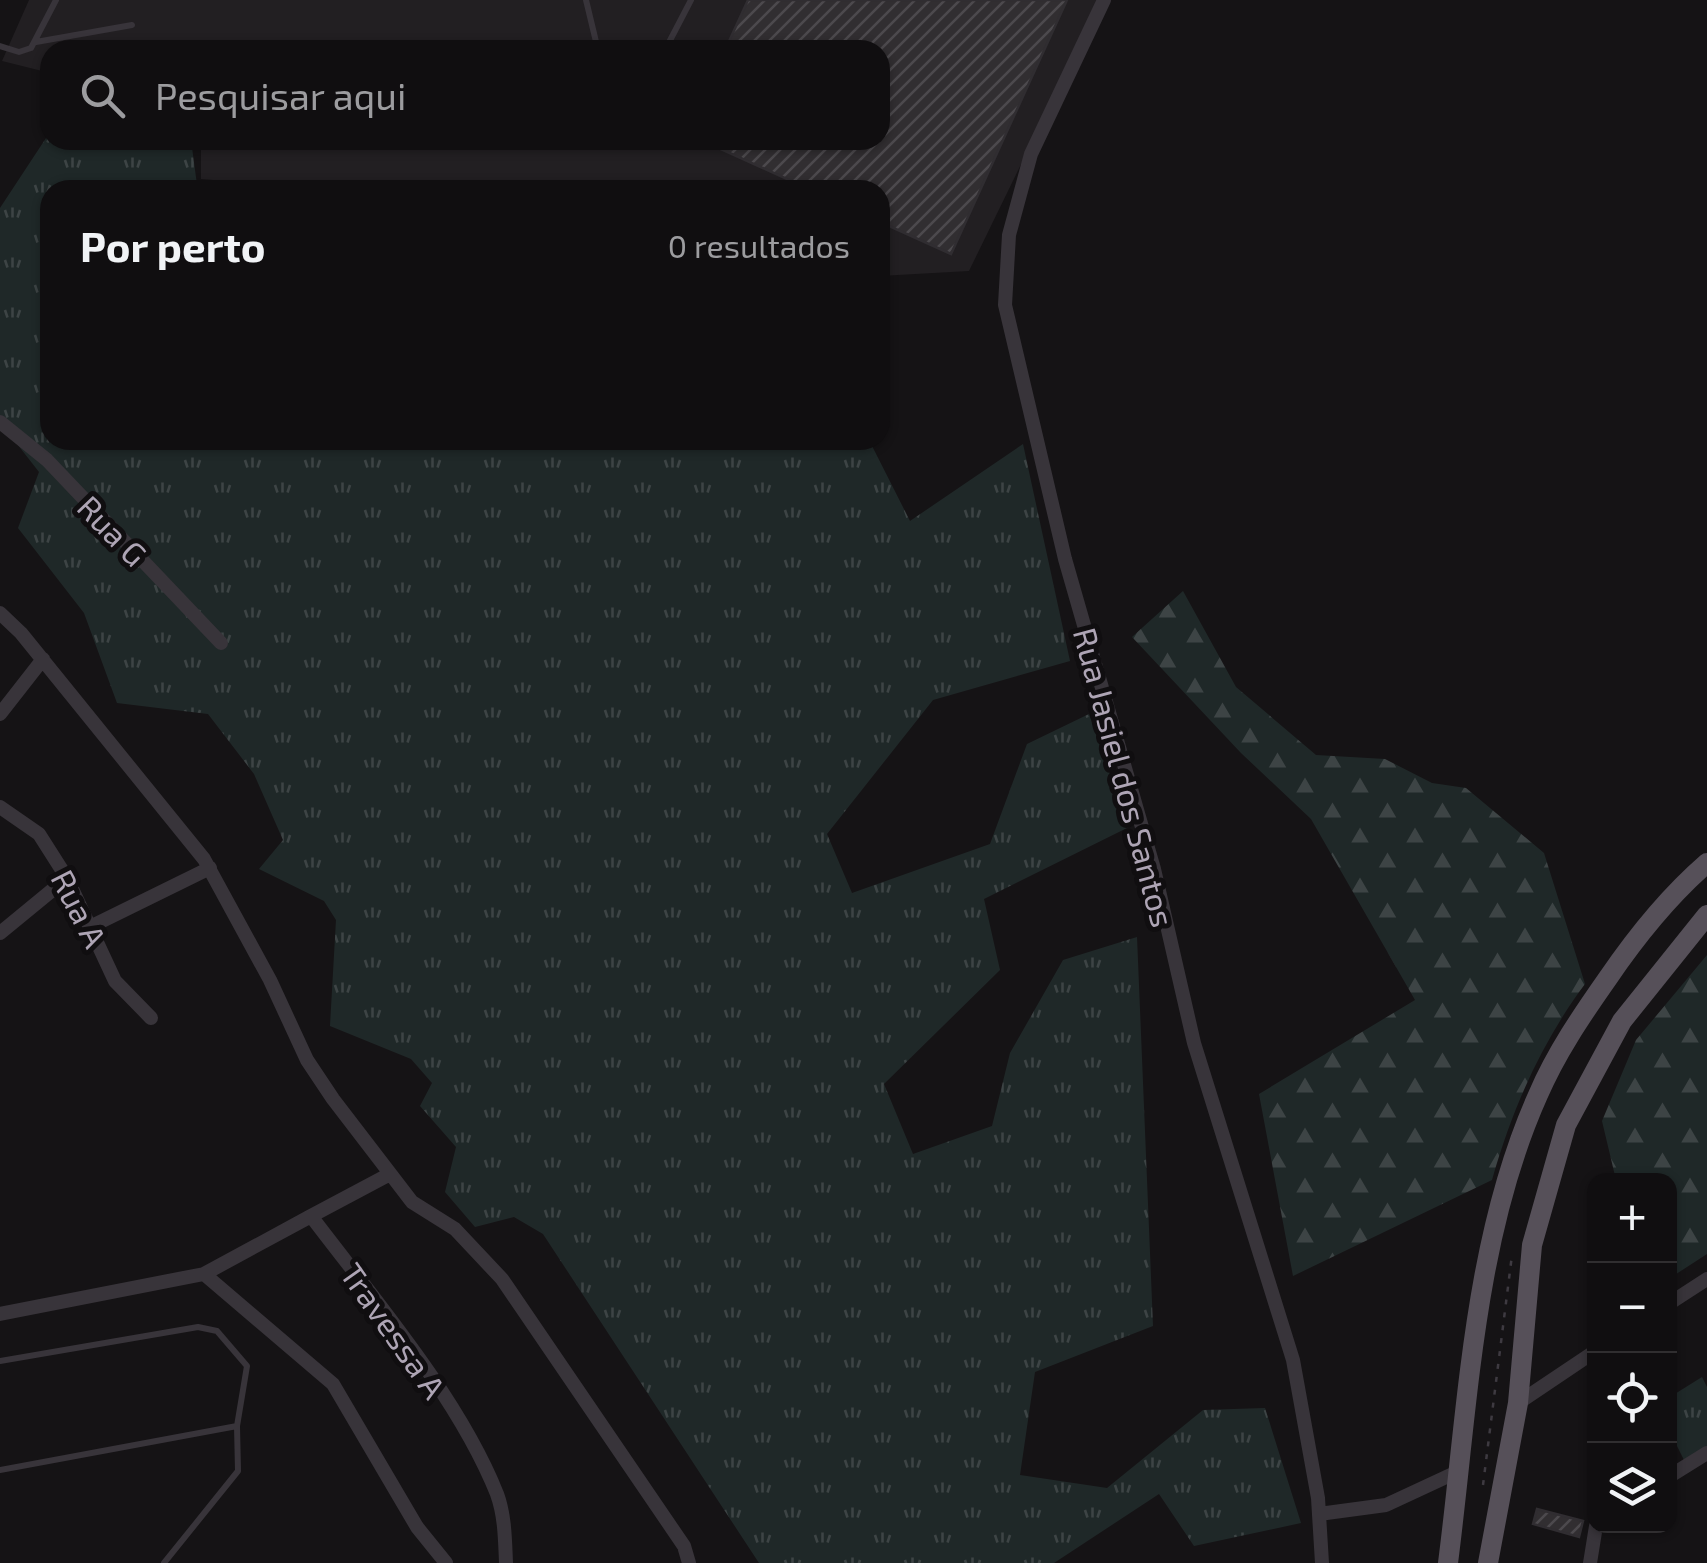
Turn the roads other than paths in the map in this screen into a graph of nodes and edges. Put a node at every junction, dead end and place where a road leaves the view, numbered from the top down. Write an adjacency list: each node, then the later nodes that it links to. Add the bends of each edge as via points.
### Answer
1 (56, 0): 10 (lane)
2 (586, 0): 7 (lane)
3 (691, 0): 8 (lane)
4 (1104, 0): 39 (street, Rua Jasiel dos Santos, via 1026,172 1009,235 1006,305 1194,1043 1293,1360)
5 (132, 25): 6 (lane)
6 (47, 40)
7 (596, 40)
8 (670, 40)
9 (40, 41): 10 (lane)
10 (36, 42): 11 (lane, via 26,52)
11 (0, 46)
12 (0, 422): 14 (street, Rua G, via 47,460)
13 (0, 613): 15 (street)
14 (222, 643)
15 (42, 659): 16 (street); 19 (street)
16 (0, 714)
17 (0, 807): 20 (street, Rua A, via 39,834)
18 (1707, 863): 37 (main road, via 1618,963 1538,1094 1499,1212)
19 (210, 868): 22 (street); 25 (street, via 306,1060)
20 (67, 878): 22 (street, Rua A); 23 (street)
21 (1707, 915): 33 (main road, via 1622,1021 1566,1125 1532,1245)
22 (92, 926): 24 (street, Rua A, via 116,980)
23 (0, 933)
24 (151, 1018)
25 (390, 1174): 26 (street); 45 (street, via 412,1202 455,1229 502,1279 684,1546)
26 (311, 1216): 27 (street); 44 (street, Travessa A, via 457,1420 497,1494)
27 (204, 1274): 30 (street); 43 (street, via 333,1384 417,1527)
28 (1707, 1279): 29 (street)
29 (1677, 1298)
30 (0, 1314)
31 (1593, 1353): 33 (street)
32 (0, 1361): 34 (lane, via 208,1327 247,1366)
33 (1518, 1403): 47 (main road)
34 (237, 1426): 36 (lane); 42 (lane, via 234,1479)
35 (1707, 1453): 38 (street)
36 (0, 1470)
37 (1457, 1472): 39 (street, via 1386,1506); 41 (main road)
38 (1677, 1472)
39 (1319, 1514): 46 (street, Rua Jasiel dos Santos)
40 (1595, 1533): 48 (street)
41 (1449, 1555)
42 (164, 1563)
43 (446, 1563)
44 (506, 1563)
45 (689, 1563)
46 (1322, 1563)
47 (1488, 1563)
48 (1590, 1563)

